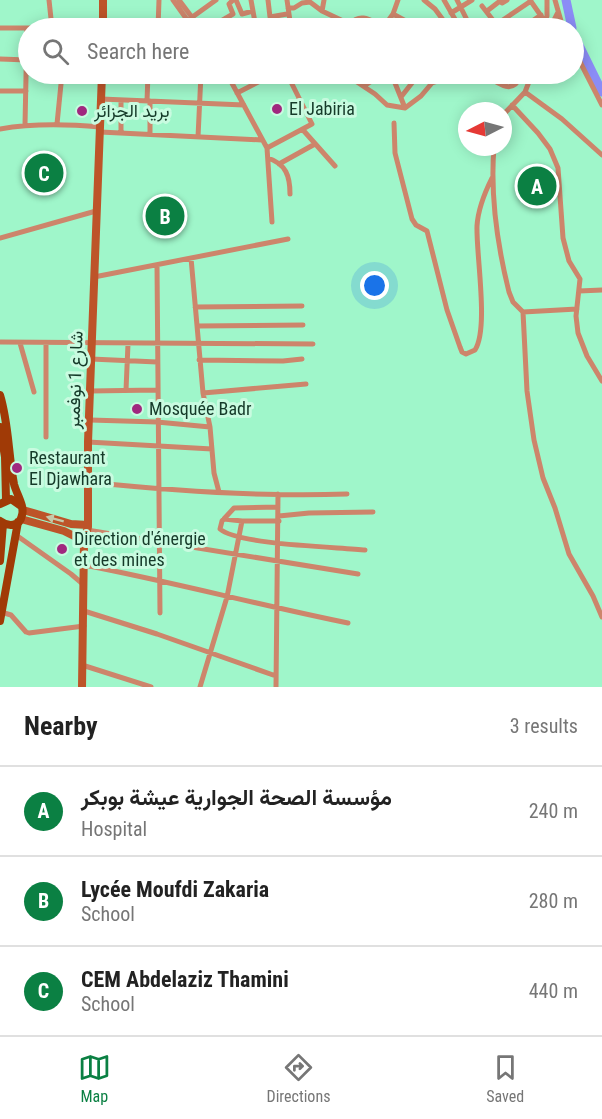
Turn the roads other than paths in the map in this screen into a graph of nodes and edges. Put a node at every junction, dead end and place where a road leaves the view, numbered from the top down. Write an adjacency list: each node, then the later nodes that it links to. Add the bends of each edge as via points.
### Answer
1 (49, 0): 31 (street)
2 (103, 0): 32 (main road)
3 (159, 0): 33 (street)
4 (173, 0): 34 (street)
5 (189, 0): 22 (street)
6 (216, 0): 35 (street)
7 (233, 0): 24 (street, via 241,14); 36 (street, via 229,5 233,14)
8 (250, 0): 24 (street)
9 (268, 0): 25 (street, via 270,16)
10 (287, 0): 25 (street)
11 (324, 0): 26 (street)
12 (398, 0): 29 (street)
13 (424, 0): 42 (street)
14 (444, 0): 28 (street)
15 (457, 0): 23 (street)
16 (472, 0): 23 (street)
17 (507, 0): 20 (street)
18 (547, 0): 49 (street)
19 (555, 0): 27 (street)
20 (499, 1): 45 (street, via 484,9)
21 (530, 1): 30 (street); 46 (street)
22 (181, 3): 35 (street)
23 (461, 8): 28 (street); 44 (street)
24 (253, 11): 37 (street)
25 (287, 11): 26 (street, via 308,2); 38 (street)
26 (322, 11): 39 (street)
27 (558, 12): 50 (street); 51 (street)
28 (452, 13): 43 (street)
29 (393, 14): 40 (street); 41 (street)
30 (541, 15): 47 (street); 48 (street)
31 (51, 18)
32 (103, 18)
33 (158, 18)
34 (186, 18)
35 (191, 18)
36 (226, 18)
37 (254, 18)
38 (289, 18)
39 (337, 18)
40 (391, 18)
41 (400, 18)
42 (442, 18)
43 (455, 18)
44 (466, 18)
45 (490, 18)
46 (508, 18)
47 (537, 18)
48 (542, 18)
49 (545, 18)
50 (555, 18)
51 (560, 18)
52 (0, 28): 53 (street)
53 (18, 28)
54 (0, 59): 55 (street)
55 (18, 60)
56 (584, 71): 85 (street)
57 (26, 84): 74 (street)
58 (61, 84): 89 (street)
59 (102, 84): 79 (main road, شارع 1 نوفمبر)
60 (148, 84): 81 (street)
61 (201, 84): 82 (street)
62 (232, 84): 77 (street)
63 (254, 84): 77 (street)
64 (292, 84): 92 (street, via 312,120)
65 (361, 84): 73 (street)
66 (367, 84): 73 (street)
67 (398, 84): 78 (street)
68 (411, 84): 78 (street)
69 (431, 84): 86 (street)
70 (500, 84): 71 (street)
71 (515, 84)
72 (528, 84): 76 (street)
73 (364, 86): 86 (street, via 387,105)
74 (26, 90): 75 (street); 88 (street)
75 (0, 91)
76 (525, 92): 84 (street); 99 (street)
77 (237, 93): 83 (street)
78 (401, 97): 86 (street)
79 (101, 99): 80 (street); 91 (main road, شارع 1 نوفمبر)
80 (121, 99): 81 (street); 93 (street)
81 (148, 101): 82 (street); 94 (street)
82 (200, 103): 83 (street); 95 (street)
83 (244, 105): 96 (street)
84 (512, 105): 114 (street, via 538,133 556,161 563,238 569,261 580,279)
85 (602, 105)
86 (405, 108)
87 (394, 123): 104 (street, via 395,153 412,219 427,231 447,310 466,354 475,350 480,336 477,227 480,205)
88 (25, 124): 89 (street); 90 (street)
89 (57, 124): 91 (street)
90 (0, 129)
91 (100, 129): 93 (street); 106 (main road, شارع 1 نوفمبر)
92 (303, 130): 97 (street); 98 (street)
93 (121, 132): 94 (street)
94 (150, 134): 95 (street)
95 (198, 137): 96 (street)
96 (262, 140): 98 (street)
97 (315, 144): 102 (street); 103 (street)
98 (267, 148): 101 (street)
99 (602, 155)
100 (494, 156): 104 (street)
101 (268, 158): 102 (street); 107 (street)
102 (279, 164): 105 (street, via 290,178)
103 (335, 166)
104 (493, 177): 118 (street, via 494,212 507,287 513,302)
105 (290, 194)
106 (96, 211): 108 (street); 112 (main road, شارع 1 نوفمبر)
107 (272, 222)
108 (0, 238)
109 (288, 239): 110 (street)
110 (191, 258): 111 (street); 116 (street)
111 (157, 265): 112 (street); 126 (street)
112 (94, 277): 124 (main road, شارع 1 نوفمبر)
113 (602, 290): 114 (street)
114 (579, 291): 117 (street)
115 (302, 306): 116 (street)
116 (195, 307): 120 (street)
117 (577, 309): 118 (street); 134 (street, via 580,340)
118 (523, 312): 184 (street, via 527,391 540,468 569,554)
119 (303, 325): 120 (street)
120 (196, 326): 128 (street)
121 (0, 342): 122 (street)
122 (20, 343): 123 (street); 139 (street)
123 (46, 343): 124 (street); 146 (street)
124 (92, 344): 125 (street); 129 (main road, شارع 1 نوفمبر)
125 (128, 344): 126 (street); 132 (street)
126 (156, 344): 128 (street); 133 (street)
127 (313, 344): 128 (street)
128 (198, 345): 131 (street)
129 (91, 359): 132 (street); 138 (main road, شارع 1 نوفمبر)
130 (302, 359): 131 (street)
131 (200, 360): 140 (street)
132 (126, 361): 133 (street); 136 (street)
133 (157, 362): 137 (street)
134 (602, 381)
135 (306, 384): 140 (street)
136 (126, 390): 137 (street); 138 (street)
137 (157, 390): 143 (street)
138 (90, 391): 142 (main road, شارع 1 نوفمبر)
139 (34, 392)
140 (203, 393): 144 (street)
141 (0, 395): 158 (main road)
142 (90, 420): 143 (street); 147 (main road, شارع 1 نوفمبر)
143 (157, 422): 144 (street); 148 (street)
144 (210, 427): 149 (street)
145 (0, 428): 155 (main road, via 5,457)
146 (46, 437)
147 (88, 442): 148 (street); 150 (main road, شارع 1 نوفمبر)
148 (159, 447): 149 (street); 151 (street)
149 (212, 449): 152 (street)
150 (88, 482): 151 (street); 164 (main road, شارع 1 نوفمبر)
151 (158, 489): 152 (street); 170 (street)
152 (219, 492): 153 (street)
153 (278, 494): 154 (street); 156 (street)
154 (346, 494)
155 (2, 502): 158 (main road, via 15,500)
156 (279, 507): 159 (street); 160 (street, via 236,507)
157 (373, 512): 159 (street, via 309,513)
158 (21, 515): 162 (main road, via 11,526); 163 (main road, one-way to 158); 165 (main road); 166 (main road)
159 (279, 518): 161 (street); 169 (street)
160 (224, 519): 161 (street); 167 (street, via 220,529)
161 (242, 521): 167 (street)
162 (1, 522): 173 (main road)
163 (76, 524): 164 (main road); 166 (main road)
164 (88, 527): 168 (main road, شارع 1 نوفمبر); 170 (street)
165 (16, 535): 178 (street); 183 (main road)
166 (74, 535): 168 (main road)
167 (240, 537): 169 (street); 172 (street)
168 (84, 541): 175 (main road, شارع 1 نوفمبر)
169 (279, 542): 171 (street); 174 (street)
170 (158, 543): 172 (street); 177 (street)
171 (365, 550)
172 (236, 555): 174 (street); 179 (street)
173 (0, 561)
174 (278, 562): 176 (street); 180 (street)
175 (84, 565): 177 (street); 178 (main road, شارع 1 نوفمبر)
176 (357, 574)
177 (158, 579): 179 (street); 182 (street)
178 (84, 585): 181 (main road, شارع 1 نوفمبر)
179 (227, 597): 180 (street); 187 (street)
180 (276, 609): 185 (street); 189 (street)
181 (84, 611): 186 (main road, شارع 1 نوفمبر); 187 (street)
182 (160, 613)
183 (1, 616): 186 (street, via 11,615 29,633)
184 (602, 617)
185 (348, 623)
186 (84, 626): 188 (main road, شارع 1 نوفمبر)
187 (210, 653): 189 (street); 192 (street)
188 (82, 665): 190 (street); 191 (main road, شارع 1 نوفمبر)
189 (276, 676): 193 (street)
190 (146, 686)
191 (82, 687)
192 (200, 687)
193 (276, 687)

